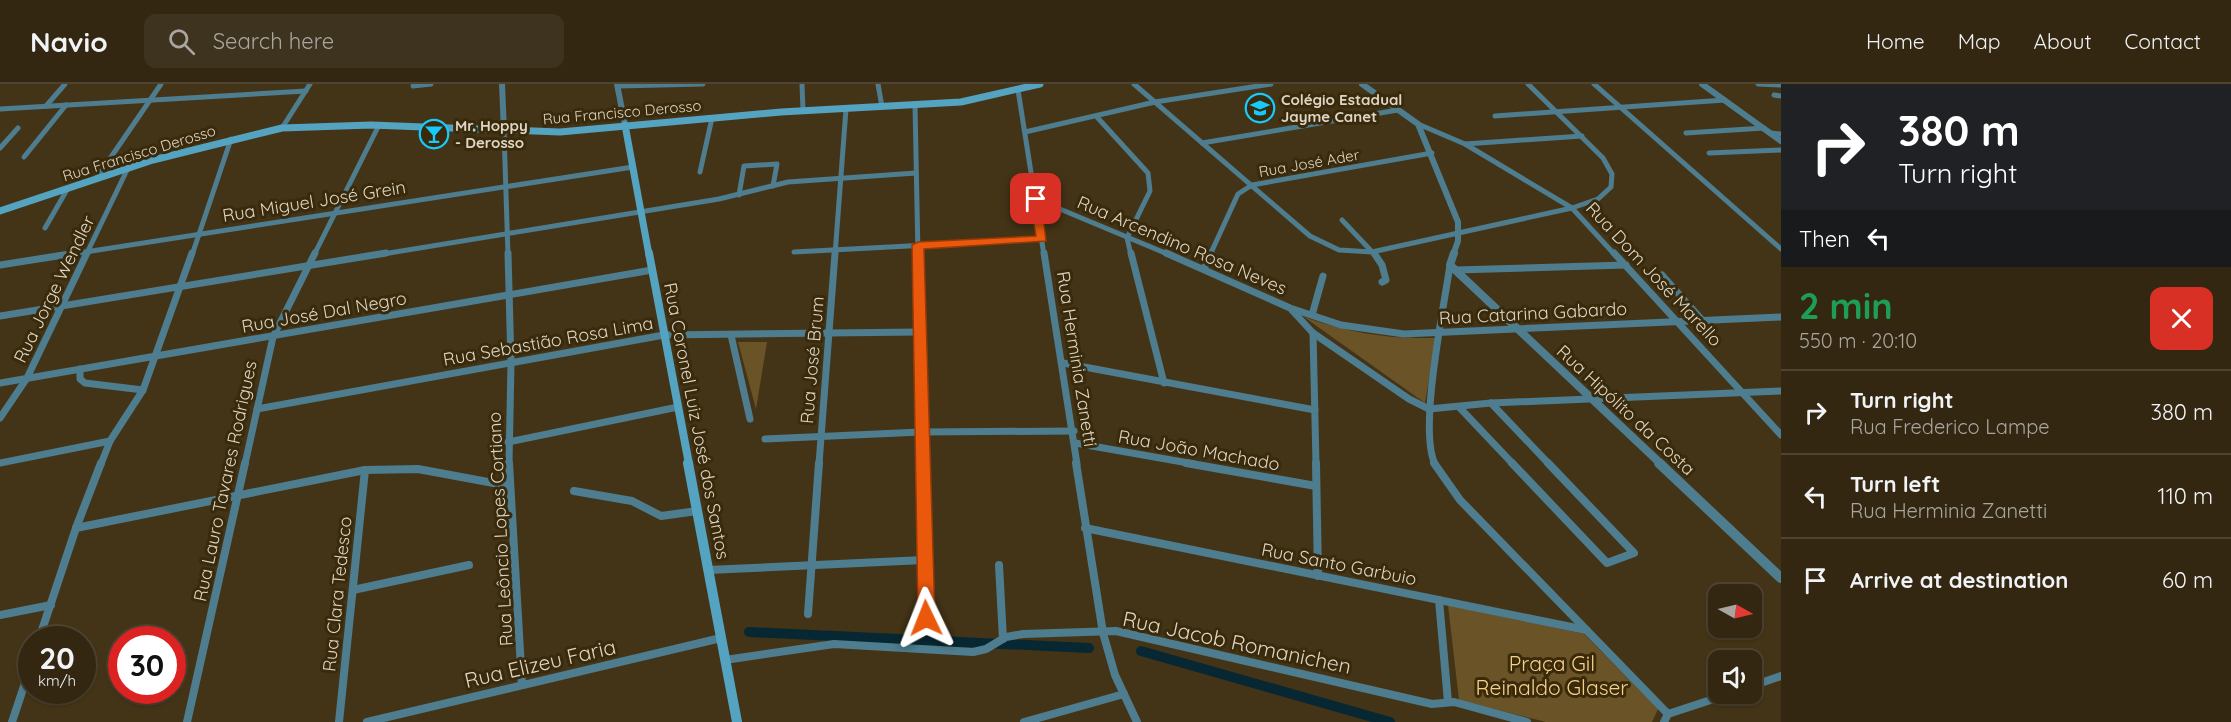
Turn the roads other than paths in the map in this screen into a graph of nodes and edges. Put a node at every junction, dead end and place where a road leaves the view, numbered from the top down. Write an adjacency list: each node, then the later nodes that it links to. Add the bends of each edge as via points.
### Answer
1 (65, 84): 29 (street)
2 (161, 84): 24 (street)
3 (310, 84): 21 (street)
4 (431, 84): 19 (street)
5 (502, 84): 46 (street, Rua Leôncio Lopes Cortiano)
6 (703, 84): 17 (street)
7 (802, 84): 35 (street)
8 (878, 84): 31 (street)
9 (1040, 84): 20 (main road, Rua Francisco Derosso)
10 (1134, 84): 26 (street)
11 (1271, 84): 26 (street)
12 (1362, 84): 34 (street, Rua Dom José Marello)
13 (1527, 84): 36 (street)
14 (1594, 84): 30 (street)
15 (1702, 84): 25 (street)
16 (1758, 84): 18 (street)
17 (618, 85): 42 (street)
18 (1781, 85)
19 (413, 86)
20 (1018, 90): 28 (main road, Rua Francisco Derosso, via 960,102); 47 (street, Rua Herminia Zanetti)
21 (306, 91): 24 (street); 44 (street)
22 (1774, 95): 23 (street)
23 (1781, 96)
24 (151, 99): 27 (street); 65 (street)
25 (1725, 100): 30 (street); 45 (street)
26 (1155, 102): 37 (street); 53 (street)
27 (66, 105): 29 (street); 59 (street)
28 (915, 105): 31 (main road, Rua Francisco Derosso); 63 (street)
29 (46, 106): 32 (street)
30 (1620, 106): 36 (street); 84 (street)
31 (882, 107): 33 (main road, Rua Francisco Derosso)
32 (0, 109)
33 (846, 109): 35 (main road, Rua Francisco Derosso); 64 (street, Rua José Brum)
34 (1398, 110): 40 (street, Rua Dom José Marello); 53 (street)
35 (803, 111): 39 (main road, Rua Francisco Derosso)
36 (1555, 111): 38 (street); 50 (street)
37 (1096, 116): 47 (street); 81 (street, via 1148,173 1151,183)
38 (1495, 116)
39 (712, 118): 42 (main road, Rua Francisco Derosso); 62 (street)
40 (1418, 124): 54 (street, Rua Dom José Marello); 57 (street)
41 (379, 125): 44 (main road, Rua Francisco Derosso); 46 (main road, Rua Francisco Derosso); 75 (street, Rua Lauro Tavares Rodrigues)
42 (625, 125): 46 (main road, Rua Francisco Derosso, via 560,132); 60 (main road, Rua Coronel Luiz José dos Santos)
43 (18, 128): 55 (street)
44 (282, 128): 51 (main road, Rua Francisco Derosso)
45 (1767, 131): 48 (street); 49 (street); 52 (street)
46 (504, 132): 68 (street, Rua Leôncio Lopes Cortiano)
47 (1025, 132): 71 (street, Rua Herminia Zanetti)
48 (1686, 133)
49 (1781, 134)
50 (1582, 136): 54 (street); 72 (street, via 1603,158 1612,174 1611,187 1598,199)
51 (231, 139): 61 (main road, Rua Francisco Derosso); 79 (street)
52 (1781, 141)
53 (1202, 143): 66 (street)
54 (1466, 144): 72 (street, Rua Dom José Marello)
55 (0, 148)
56 (1781, 150): 58 (street)
57 (1432, 153): 66 (street, Rua José Ader); 78 (street)
58 (1709, 153)
59 (24, 157)
60 (633, 167): 68 (street, Rua Miguel José Grein); 74 (main road, Rua Coronel Luiz José dos Santos)
61 (128, 168): 65 (main road, Rua Francisco Derosso); 86 (street, Rua Jorge Wendler)
62 (700, 172)
63 (916, 173): 64 (street); 83 (street)
64 (841, 177): 67 (street); 85 (street, Rua José Brum)
65 (96, 179): 69 (main road, Rua Francisco Derosso)
66 (1252, 185): 88 (street, via 1310,236 1339,250); 93 (street, Rua José Ader, via 1238,194)
67 (773, 186): 70 (street); 70 (street, via 777,164 744,166)
68 (506, 187): 75 (street, Rua Miguel José Grein); 80 (street, Rua Leôncio Lopes Cortiano)
69 (68, 188): 73 (main road, Rua Francisco Derosso); 77 (street)
70 (739, 195): 74 (street)
71 (1036, 199): 81 (street, Rua Arcendino Rosa Neves); 82 (street, Rua Herminia Zanetti)
72 (1572, 208): 78 (street); 90 (street, Rua Dom José Marello)
73 (0, 211)
74 (641, 212): 80 (street); 94 (main road, Rua Coronel Luiz José dos Santos)
75 (335, 213): 79 (street, Rua Miguel José Grein); 91 (street, Rua Lauro Tavares Rodrigues)
76 (1342, 220): 88 (street)
77 (45, 228)
78 (1459, 231): 88 (street); 92 (street)
79 (198, 234): 86 (street, Rua Miguel José Grein); 98 (street)
80 (507, 234): 91 (street); 99 (street, Rua Leôncio Lopes Cortiano)
81 (1127, 238): 93 (street, Rua Arcendino Rosa Neves); 121 (street)
82 (1042, 239): 83 (street); 117 (street, Rua Herminia Zanetti)
83 (918, 245): 85 (street); 108 (street)
84 (1781, 249)
85 (835, 250): 87 (street); 113 (street, Rua José Brum)
86 (88, 251): 89 (street, Rua Miguel José Grein); 100 (street, Rua Jorge Wendler)
87 (794, 252)
88 (1372, 252): 97 (street, via 1386,274)
89 (0, 265)
90 (1626, 265): 92 (street); 106 (street, Rua Dom José Marello)
91 (308, 266): 98 (street); 114 (street, Rua Lauro Tavares Rodrigues)
92 (1453, 267): 107 (street, Rua Hipólito da Costa); 109 (street)
93 (1204, 269): 101 (street, Rua Arcendino Rosa Neves)
94 (652, 270): 99 (street, Rua José Dal Negro); 111 (main road, Rua Coronel Luiz José dos Santos)
95 (1662, 275): 105 (street)
96 (1323, 276): 102 (street)
97 (1382, 282)
98 (182, 287): 100 (street); 115 (street)
99 (509, 295): 114 (street, Rua José Dal Negro); 116 (street, Rua Leôncio Lopes Cortiano)
100 (62, 306): 103 (street); 119 (street, Rua Jorge Wendler)
101 (1290, 308): 102 (street, Rua Catarina Gabardo); 110 (street, Rua Arcendino Rosa Neves)
102 (1312, 315): 109 (street, Rua Catarina Gabardo, via 1376,332)
103 (0, 316)
104 (1781, 317): 105 (street, Rua Catarina Gabardo)
105 (1703, 321): 106 (street, Rua Catarina Gabardo)
106 (1677, 322): 107 (street, Rua Catarina Gabardo); 124 (street, Rua Dom José Marello)
107 (1515, 328): 109 (street, Rua Catarina Gabardo); 125 (street, Rua Hipólito da Costa)
108 (919, 332): 113 (street, Rua Sebastião Rosa Lima); 134 (street)
109 (1442, 332): 130 (street)
110 (1313, 333): 130 (street, Rua Arcendino Rosa Neves); 131 (street)
111 (664, 335): 112 (street, Rua Sebastião Rosa Lima); 116 (street, Rua Sebastião Rosa Lima); 127 (main road, Rua Coronel Luiz José dos Santos)
112 (731, 335): 113 (street, Rua Sebastião Rosa Lima); 133 (street)
113 (831, 335): 137 (street, Rua José Brum)
114 (273, 337): 115 (street, Rua José Dal Negro); 129 (street, Rua Lauro Tavares Rodrigues)
115 (157, 356): 118 (street, Rua José Dal Negro); 122 (street)
116 (511, 363): 129 (street, Rua Sebastião Rosa Lima); 140 (street, Rua Leôncio Lopes Cortiano)
117 (1063, 363): 121 (street); 135 (street, Rua Herminia Zanetti)
118 (80, 369): 119 (street, Rua José Dal Negro); 122 (street, via 80,379 85,383)
119 (27, 378): 120 (street, Rua José Dal Negro); 132 (street, Rua Jorge Wendler)
120 (0, 383)
121 (1164, 383): 131 (street)
122 (143, 390): 139 (street)
123 (1781, 391): 124 (street)
124 (1741, 392): 125 (street); 136 (street, Rua Dom José Marello)
125 (1590, 398): 126 (street); 157 (street, Rua Hipólito da Costa)
126 (1491, 403): 128 (street); 128 (street, via 1634,553 1608,563)
127 (678, 407): 140 (street); 148 (main road, Rua Coronel Luiz José dos Santos)
128 (1459, 407): 130 (street)
129 (257, 409): 147 (street, Rua Lauro Tavares Rodrigues)
130 (1429, 409): 165 (street, via 1429,446 1443,479)
131 (1315, 410): 145 (street)
132 (0, 418)
133 (750, 419)
134 (921, 432): 135 (street); 137 (street); 151 (street)
135 (1074, 432): 141 (street, Rua Herminia Zanetti)
136 (1781, 435)
137 (821, 438): 138 (street); 152 (street, Rua José Brum)
138 (765, 439)
139 (110, 441): 142 (street); 149 (street)
140 (508, 442): 144 (street, Rua Leôncio Lopes Cortiano)
141 (1076, 443): 145 (street, Rua João Machado); 150 (street, Rua Herminia Zanetti)
142 (0, 463)
143 (365, 470): 144 (street, via 418,469); 147 (street); 158 (street, Rua Clara Tedesco)
144 (510, 486): 172 (street, Rua Leôncio Lopes Cortiano)
145 (1316, 486): 156 (street)
146 (574, 491): 148 (street, via 641,504 662,516)
147 (238, 494): 149 (street); 179 (street, Rua Lauro Tavares Rodrigues)
148 (697, 511): 155 (main road, Rua Coronel Luiz José dos Santos)
149 (76, 528): 160 (street)
150 (1085, 528): 156 (street, Rua Santo Garbuio); 166 (street, Rua Herminia Zanetti)
151 (924, 560): 152 (street); 163 (street)
152 (811, 564): 155 (street); 161 (street, Rua José Brum)
153 (999, 565): 168 (street)
154 (469, 566): 158 (street)
155 (708, 570): 167 (main road, Rua Coronel Luiz José dos Santos)
156 (1318, 576): 159 (street, Rua Santo Garbuio)
157 (1781, 578)
158 (352, 590): 180 (street, Rua Clara Tedesco)
159 (1439, 600): 165 (street, Rua Santo Garbuio); 174 (street)
160 (51, 604): 162 (street); 164 (street)
161 (808, 614)
162 (0, 615)
163 (926, 618)
164 (43, 626)
165 (1586, 630): 177 (street)
166 (1103, 633): 168 (street, Rua Jacob Romanichen, via 1023,635); 173 (street, Rua Herminia Zanetti); 174 (street, Rua Jacob Romanichen, via 1131,633 1432,704)
167 (721, 638): 169 (main road, Rua Coronel Luiz José dos Santos); 172 (street, Rua Elizeu Faria)
168 (999, 642): 169 (street, Rua Jacob Romanichen, via 989,650 973,652 834,644)
169 (725, 660): 182 (main road, Rua Coronel Luiz José dos Santos)
170 (1781, 676): 171 (street)
171 (1762, 683)
172 (522, 686): 181 (street, Rua Elizeu Faria)
173 (1124, 694): 183 (street); 184 (street, Rua Herminia Zanetti)
174 (1448, 702): 185 (street, Rua Jacob Romanichen)
175 (1708, 702): 177 (street)
176 (18, 704): 178 (street)
177 (1666, 718)
178 (12, 722)
179 (187, 722)
180 (339, 722)
181 (367, 722)
182 (737, 722)
183 (1024, 722)
184 (1137, 722)
185 (1527, 722)

